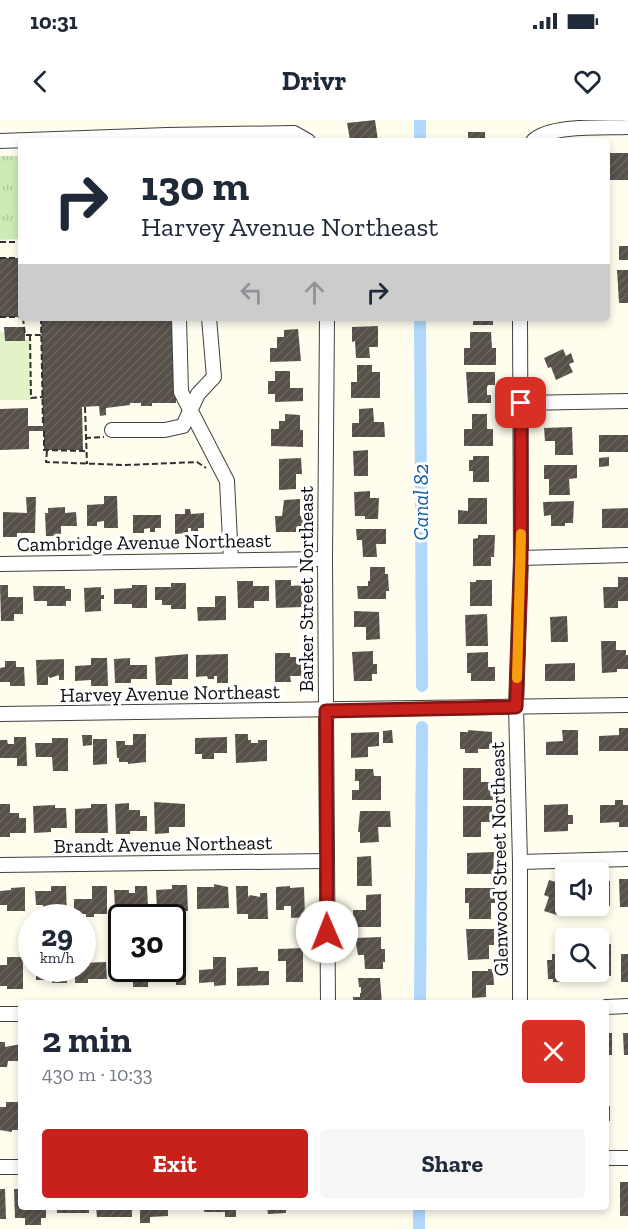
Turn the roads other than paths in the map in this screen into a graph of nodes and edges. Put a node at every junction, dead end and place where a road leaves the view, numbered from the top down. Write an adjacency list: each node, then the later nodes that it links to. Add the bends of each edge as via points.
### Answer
1 (167, 120): 3 (street)
2 (628, 127): 5 (street, via 561,130)
3 (167, 138): 4 (street, via 294,133)
4 (303, 138)
5 (538, 138)
6 (0, 141): 7 (street)
7 (18, 141)
8 (179, 321): 14 (street, via 182,392)
9 (209, 321): 14 (street, via 214,377 198,394)
10 (327, 321): 18 (street, Barker Street Northeast)
11 (520, 321): 13 (street, Glenwood Street Northeast)
12 (628, 401): 13 (street)
13 (521, 403): 17 (street, Glenwood Street Northeast)
14 (191, 411): 15 (street, via 183,426); 19 (street, via 227,481)
15 (112, 430)
16 (628, 555): 17 (street)
17 (521, 558): 22 (street, Glenwood Street Northeast)
18 (325, 559): 19 (street, Cambridge Avenue Northeast); 23 (street, Barker Street Northeast)
19 (231, 560): 20 (street, Cambridge Avenue Northeast)
20 (0, 564)
21 (628, 705): 22 (street, Harvey Avenue Northeast)
22 (516, 707): 23 (street, Harvey Avenue Northeast); 27 (street, Glenwood Street Northeast)
23 (326, 711): 24 (street, Harvey Avenue Northeast); 26 (street, Barker Street Northeast)
24 (0, 714)
25 (628, 859): 27 (street)
26 (327, 861): 28 (street, Brandt Avenue Northeast); 29 (street, Barker Street Northeast)
27 (520, 862): 30 (street, Glenwood Street Northeast)
28 (0, 865)
29 (328, 1000)
30 (520, 1000)
31 (628, 1006): 32 (street)
32 (609, 1007)
33 (0, 1014): 34 (street)
34 (18, 1014)
35 (609, 1158): 36 (street)
36 (628, 1158)
37 (0, 1167): 38 (street)
38 (18, 1167)

